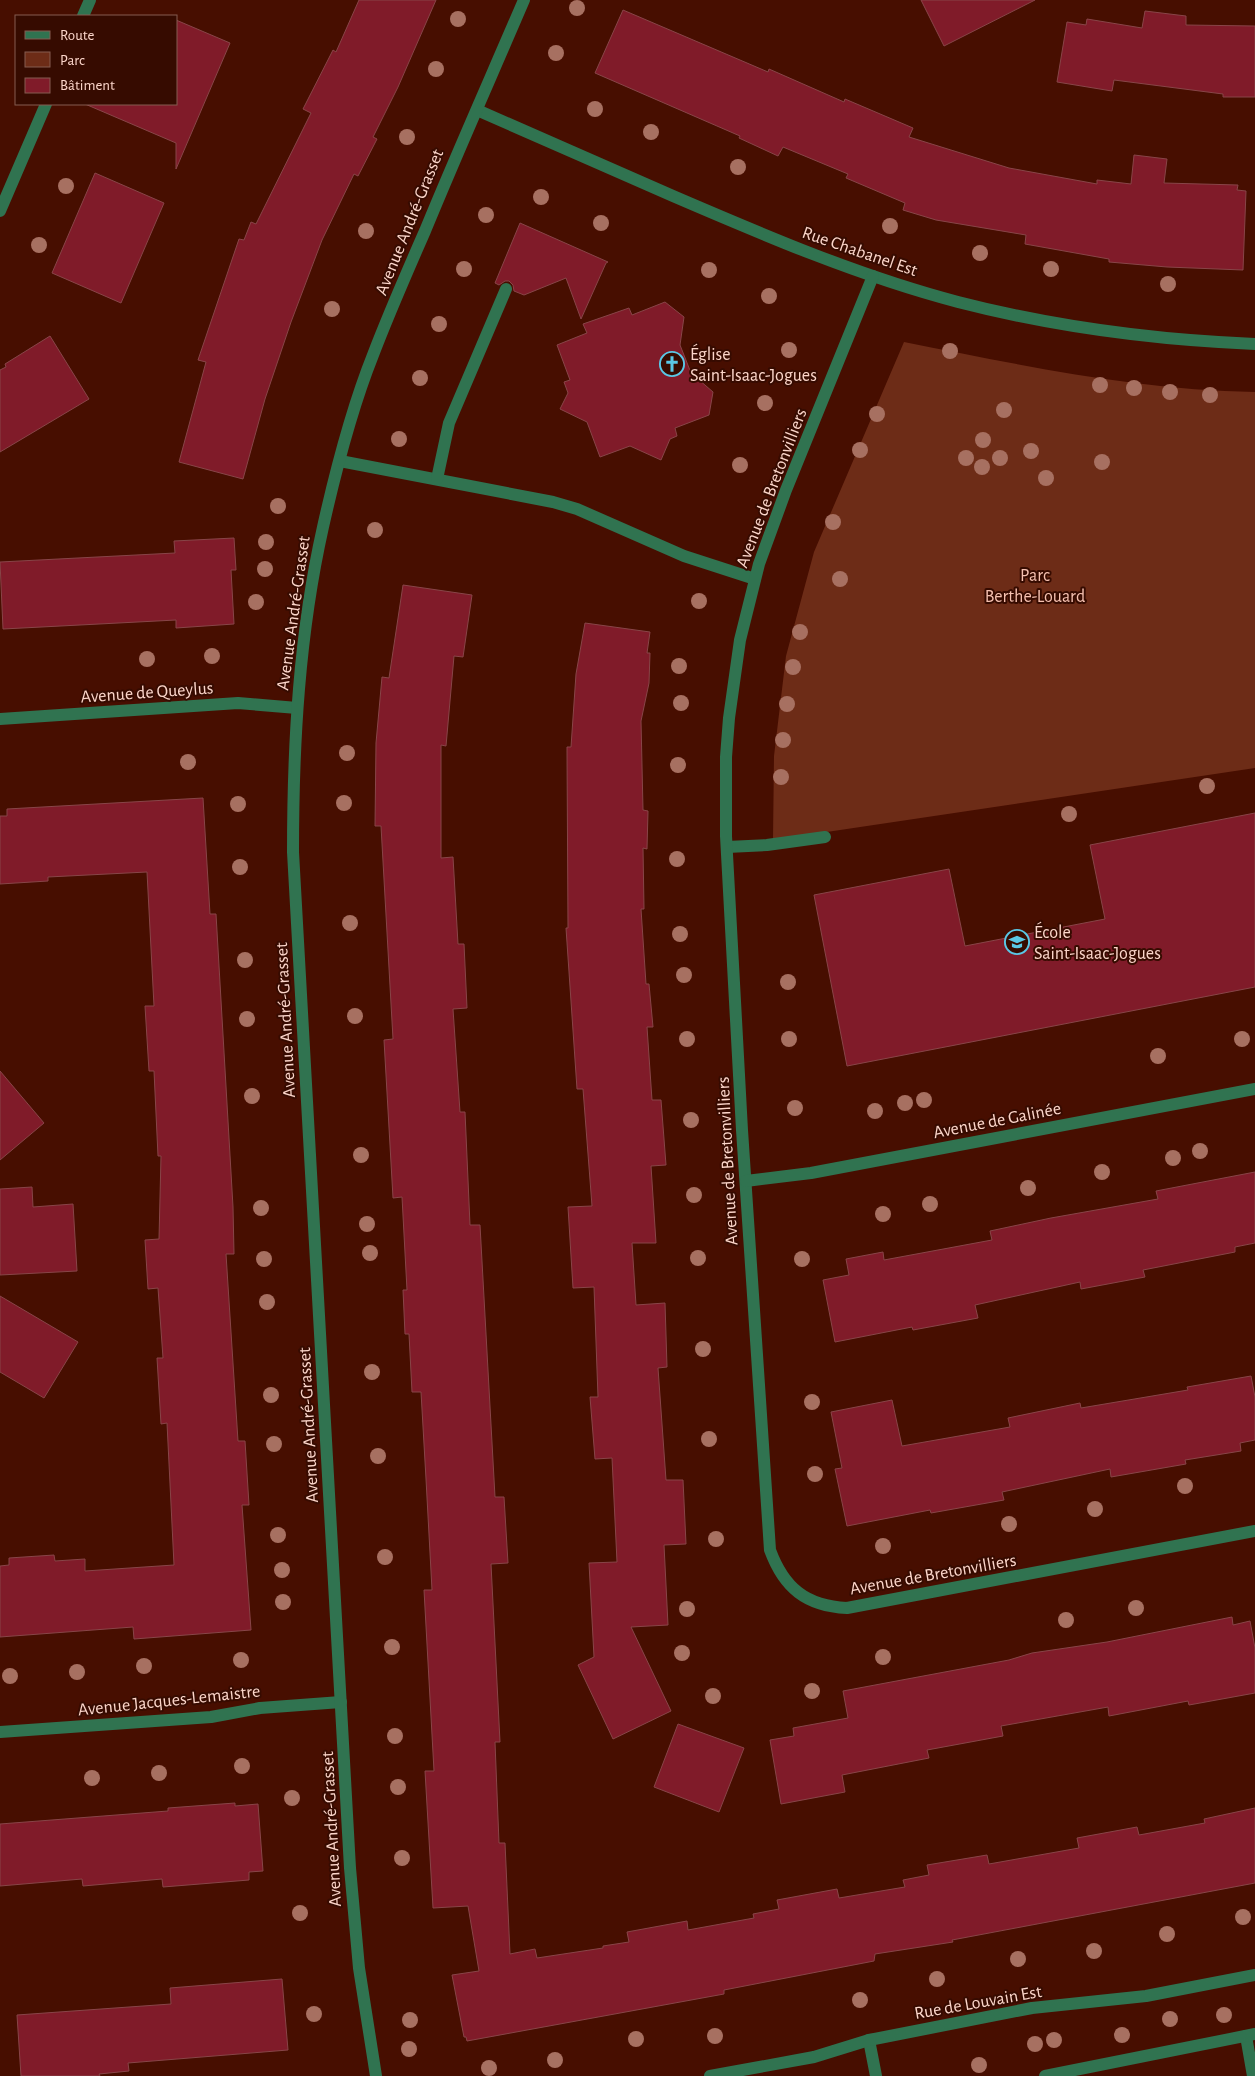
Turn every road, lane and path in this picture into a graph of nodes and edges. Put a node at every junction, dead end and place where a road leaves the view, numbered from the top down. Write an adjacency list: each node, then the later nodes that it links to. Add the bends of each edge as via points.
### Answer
1 (90, 0): 3 (street)
2 (524, 0): 5 (street, Avenue André-Grasset)
3 (83, 15)
4 (46, 105): 6 (street)
5 (477, 110): 7 (street, Rue Chabanel Est, via 752,230); 10 (street, Avenue André-Grasset, via 372,356)
6 (0, 211)
7 (873, 276): 9 (street, Rue Chabanel Est, via 959,302 1082,328); 12 (street, Avenue de Bretonvilliers, via 778,508)
8 (506, 289): 11 (street, via 449,423)
9 (1255, 344)
10 (340, 461): 11 (street); 13 (street, Avenue André-Grasset, via 315,568)
11 (437, 479): 12 (street, via 577,509 684,556)
12 (755, 579): 16 (street, Avenue de Bretonvilliers, via 740,640 729,718)
13 (297, 708): 14 (street, Avenue de Queylus, via 238,703); 20 (street, Avenue André-Grasset, via 293,852)
14 (0, 719)
15 (825, 837): 16 (street)
16 (727, 847): 18 (street, Avenue de Bretonvilliers)
17 (1255, 1090): 18 (street, Avenue de Galinée, via 811,1173)
18 (746, 1181): 19 (street, Avenue de Bretonvilliers, via 770,1550 780,1574 797,1592 832,1607 858,1606)
19 (1255, 1532)
20 (341, 1702): 21 (street, Avenue Jacques-Lemaistre, via 260,1708 211,1717); 25 (street, Avenue André-Grasset, via 354,1929)
21 (0, 1732)
22 (1255, 1975): 24 (street, Rue de Louvain Est, via 1146,1996 1032,2008)
23 (1250, 2035): 28 (street); 29 (street)
24 (869, 2040): 26 (street, Rue de Louvain Est, via 814,2057); 27 (street)
25 (376, 2076)
26 (710, 2076)
27 (876, 2076)
28 (1046, 2076)
29 (1253, 2076)

